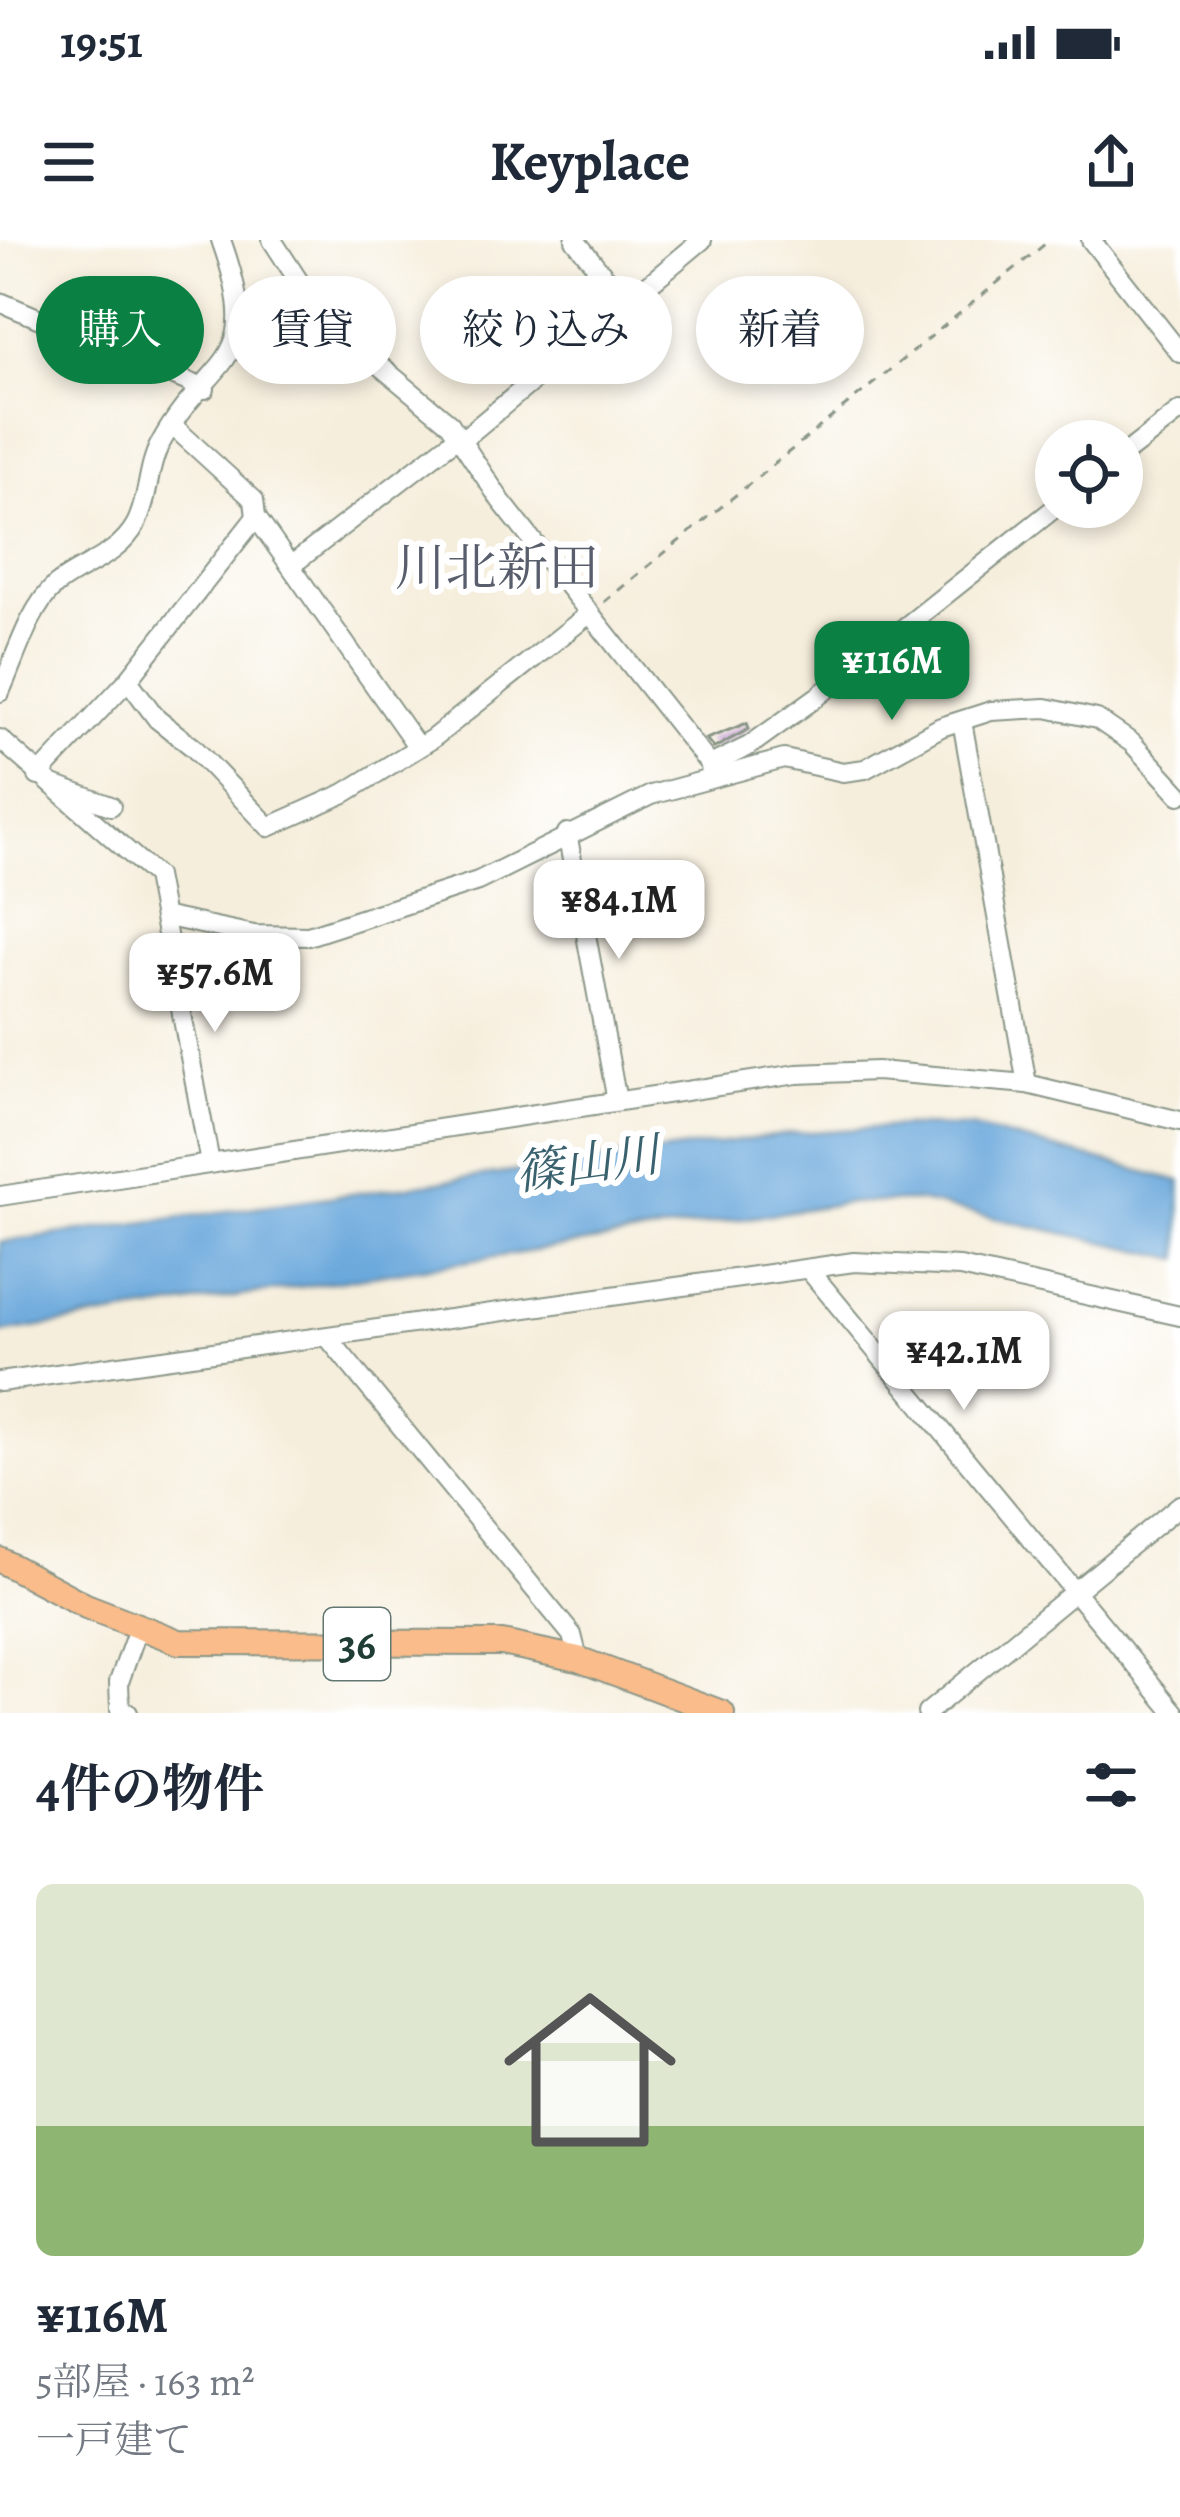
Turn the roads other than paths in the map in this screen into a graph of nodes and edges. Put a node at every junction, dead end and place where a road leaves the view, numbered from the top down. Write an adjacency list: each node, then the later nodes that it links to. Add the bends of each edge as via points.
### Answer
1 (221, 240): 11 (street, via 238,325 224,368)
2 (272, 240): 14 (street, via 325,314)
3 (575, 240): 6 (street)
4 (702, 240): 7 (street)
5 (1091, 240): 9 (street)
6 (604, 276)
7 (656, 276)
8 (0, 302): 11 (street)
9 (1180, 353)
10 (525, 384): 14 (street)
11 (205, 389): 13 (street)
12 (1180, 411): 15 (street)
13 (173, 426): 16 (street, via 254,500); 21 (street, via 159,446 136,524 104,558 58,583)
14 (460, 438): 18 (street); 19 (street)
15 (1143, 440)
16 (256, 517): 18 (street); 20 (street)
17 (1035, 524): 25 (street)
18 (292, 564): 24 (street)
19 (589, 614): 24 (street); 25 (street)
20 (128, 680): 24 (street, via 269,827 344,794); 26 (street)
21 (0, 692)
22 (962, 721): 25 (street, via 865,769 784,759); 27 (street, via 1046,708 1097,719); 31 (street)
23 (0, 739): 26 (street)
24 (418, 746)
25 (711, 771): 29 (street)
26 (43, 780): 28 (street); 30 (street, via 156,876)
27 (1180, 795)
28 (111, 806)
29 (567, 833): 30 (street, via 478,881 308,936 254,935); 32 (street)
30 (167, 917): 34 (street)
31 (1028, 1084): 32 (street, via 797,1073); 33 (street)
32 (617, 1101): 34 (street)
33 (1180, 1121)
34 (211, 1163): 35 (street)
35 (0, 1196)
36 (810, 1271): 37 (street, via 854,1262 960,1267); 38 (street); 42 (street)
37 (1180, 1316)
38 (330, 1340): 39 (street); 44 (street, via 572,1635)
39 (0, 1382)
40 (1180, 1505): 42 (street)
41 (0, 1560): 43 (main road, 36)
42 (1076, 1590): 47 (street); 48 (street)
43 (140, 1626): 44 (main road, 36, via 178,1642 502,1642); 45 (street, via 117,1697)
44 (578, 1659): 46 (main road, 36)
45 (128, 1713)
46 (722, 1713)
47 (927, 1713)
48 (1175, 1713)

